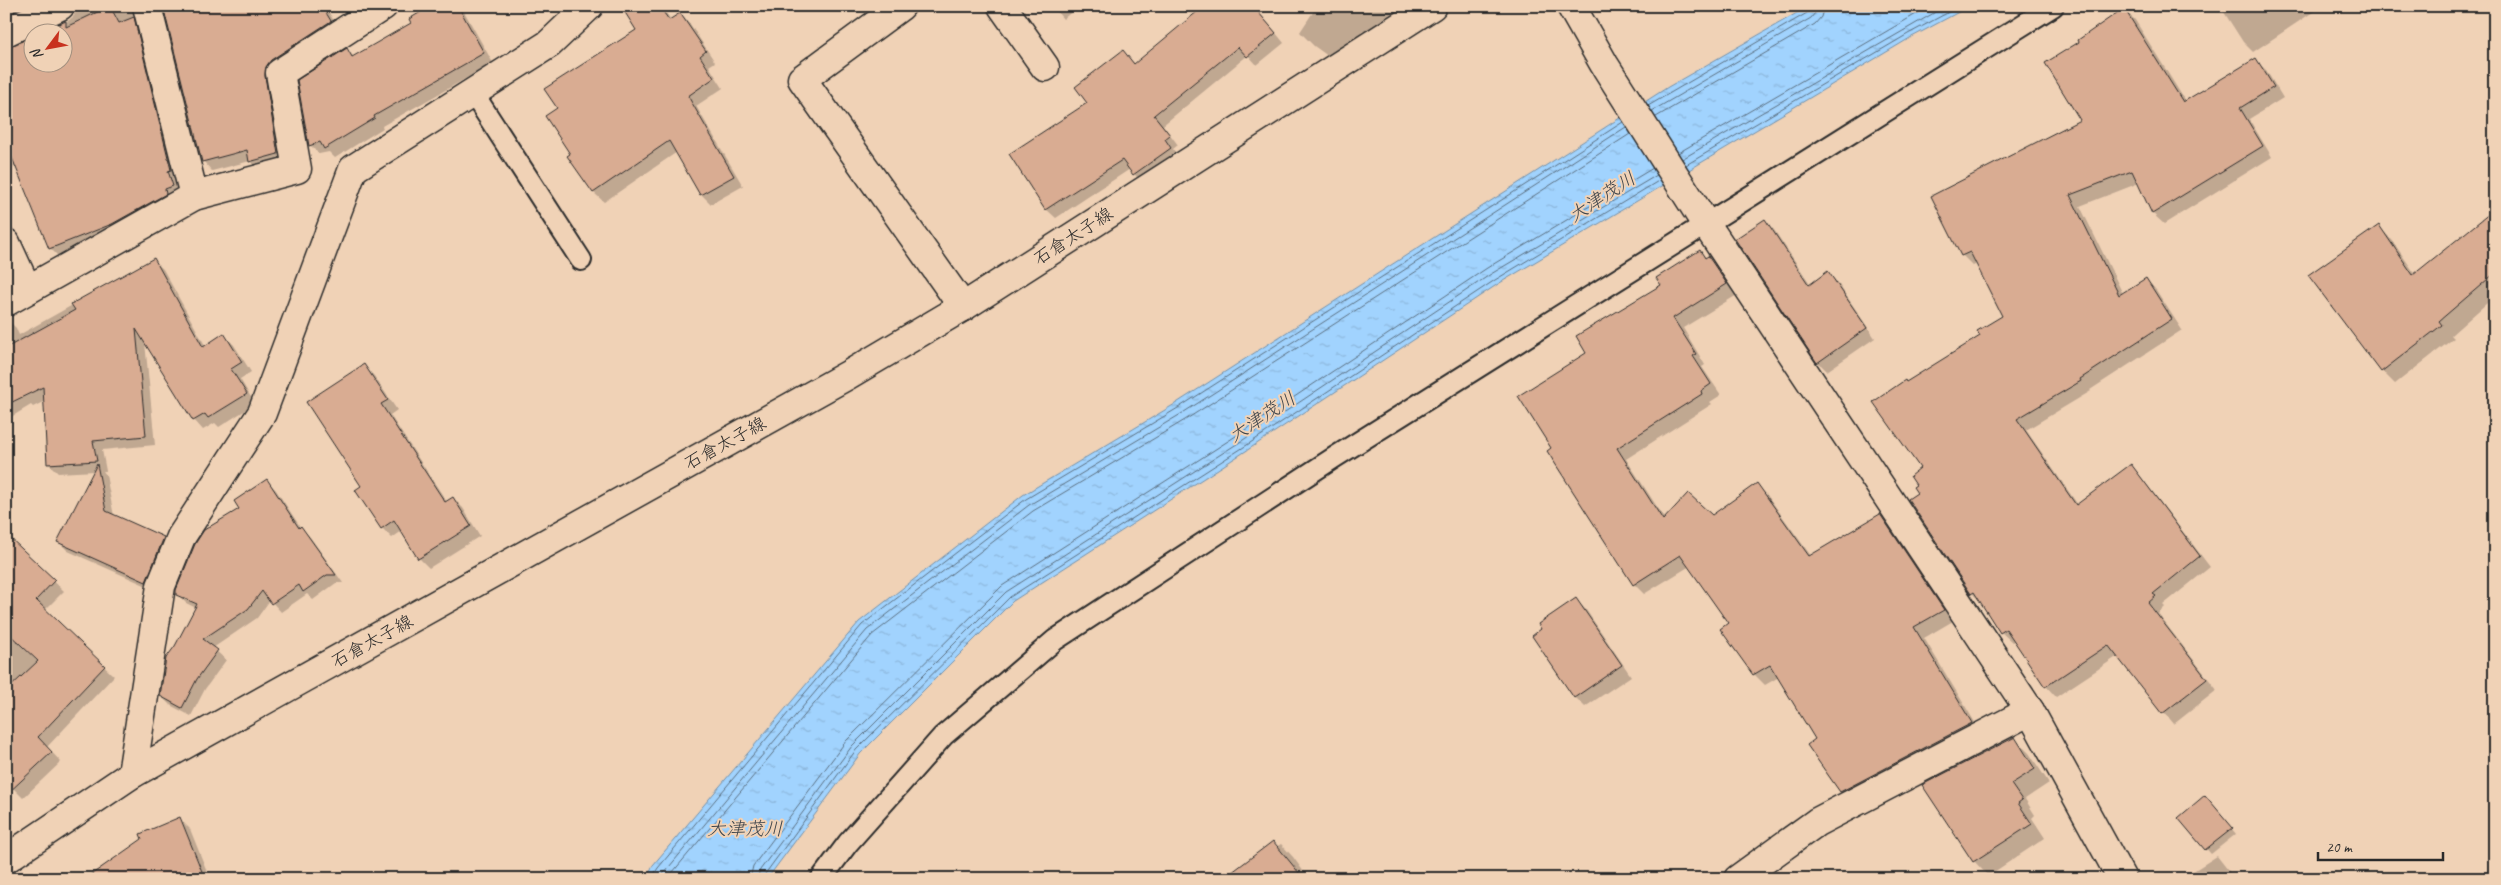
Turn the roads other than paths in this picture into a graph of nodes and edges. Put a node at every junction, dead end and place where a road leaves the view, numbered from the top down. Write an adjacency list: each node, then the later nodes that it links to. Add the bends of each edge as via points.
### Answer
1 (60, 6): 10 (street)
2 (147, 6): 13 (street)
3 (383, 6): 13 (street, via 280,73 297,169)
4 (588, 6): 12 (street, via 550,44)
5 (901, 6): 18 (street, via 802,79)
6 (1002, 6): 11 (street)
7 (1432, 6): 18 (street, 石倉太子線)
8 (1571, 6): 14 (street, via 1611,76)
9 (2053, 6): 14 (lane)
10 (6, 32)
11 (1045, 66)
12 (473, 93): 16 (lane); 20 (street, via 354,169 262,413 181,537 161,586)
13 (194, 196): 17 (street)
14 (1703, 220): 19 (street); 22 (lane, via 1055,640 943,736 848,843)
15 (6, 243): 17 (street)
16 (581, 260)
17 (16, 295)
18 (963, 307): 20 (street, 石倉太子線, via 848,375)
19 (2030, 711): 23 (street, via 1817,822); 24 (street)
20 (132, 774): 21 (street, 石倉太子線)
21 (6, 859)
22 (821, 879)
23 (1738, 879)
24 (2122, 879)

